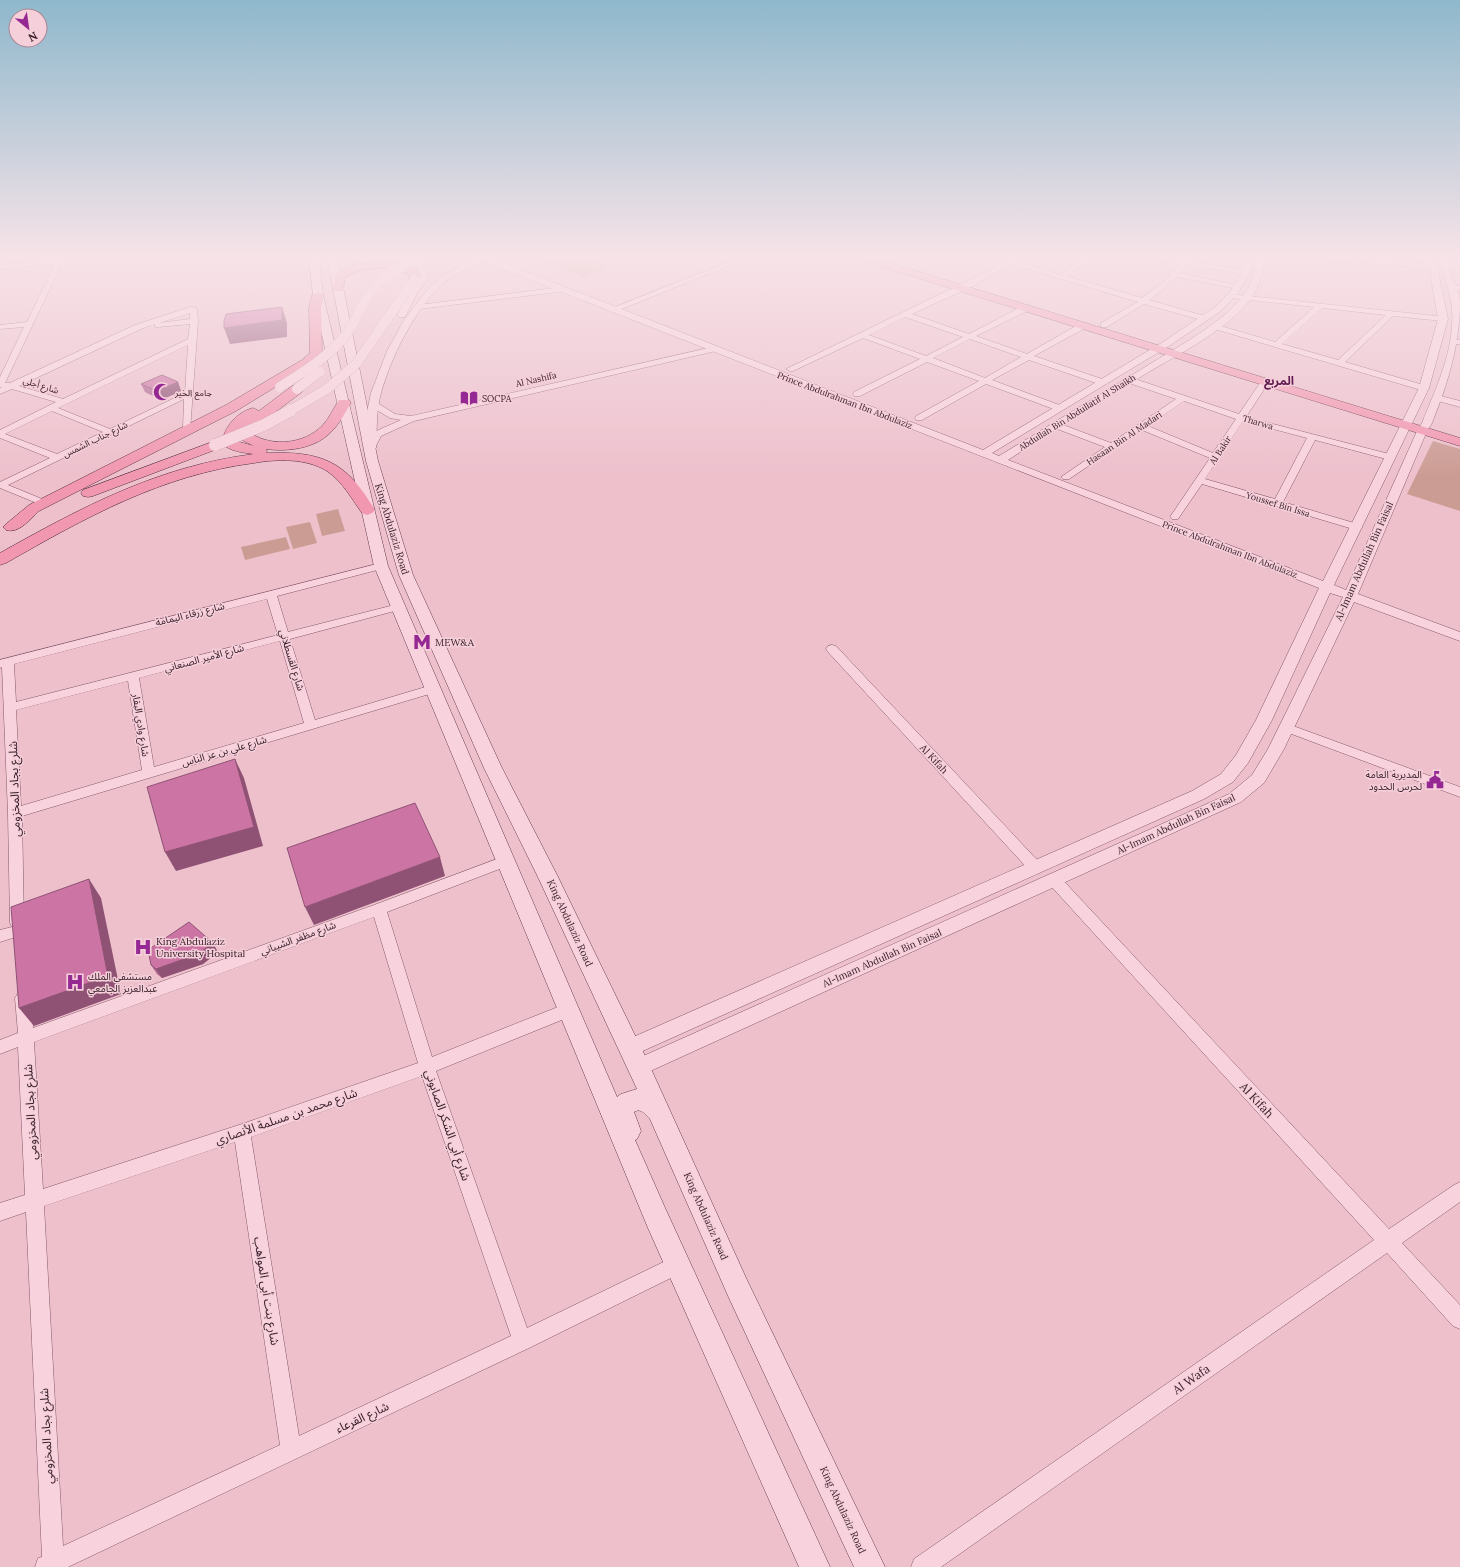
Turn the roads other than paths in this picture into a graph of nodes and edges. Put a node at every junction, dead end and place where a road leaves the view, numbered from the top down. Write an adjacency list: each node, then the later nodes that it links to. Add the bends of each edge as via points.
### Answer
1 (26, 330): 45 (street)
2 (131, 330): 46 (street)
3 (193, 330): 29 (street)
4 (316, 330): 67 (main road, via 316,354 306,363 231,408)
5 (326, 330): 55 (main road, King Abdulaziz Road)
6 (347, 330): 75 (main road, King Abdulaziz Road)
7 (348, 330): 37 (street, bridge)
8 (358, 330): 49 (street, bridge, via 348,344)
9 (379, 330): 74 (street, bridge, via 356,364 327,389 306,404)
10 (392, 330): 30 (street)
11 (404, 330): 56 (street, via 392,351)
12 (666, 330): 34 (street, Prince Abdulrahman Ibn Abdulaziz)
13 (689, 330): 40 (street, Prince Abdulrahman Ibn Abdulaziz)
14 (873, 330): 27 (street)
15 (952, 330): 28 (street)
16 (982, 330): 28 (street)
17 (1075, 330): 35 (street)
18 (1103, 330): 33 (main road)
19 (1119, 330): 33 (main road)
20 (1191, 330): 33 (street, Abdullah Bin Abdullatif Al Shaikh)
21 (1206, 330): 33 (street, Abdullah Bin Abdullatif Al Shaikh)
22 (1228, 330): 32 (street)
23 (1293, 330): 32 (street)
24 (1374, 330): 38 (street)
25 (1446, 330): 48 (street, Al-Imam Abdullah Bin Faisal)
26 (1457, 330): 31 (street, Al-Imam Abdullah Bin Faisal)
27 (863, 335): 36 (street); 40 (street)
28 (970, 336): 35 (street); 36 (street)
29 (192, 340): 50 (street); 54 (street)
30 (385, 341)
31 (1458, 342): 53 (street, Al-Imam Abdullah Bin Faisal)
32 (1277, 344): 38 (street)
33 (1170, 348): 42 (street, Abdullah Bin Abdullatif Al Shaikh); 43 (street, Abdullah Bin Abdullatif Al Shaikh); 44 (main road); 63 (main road)
34 (713, 349): 62 (street, Al Nashifa); 76 (street, Prince Abdulrahman Ibn Abdulaziz)
35 (1028, 357): 41 (street); 43 (street)
36 (926, 359): 41 (street); 51 (street)
37 (319, 361): 47 (street, bridge); 77 (main road, via 305,376 248,415 230,432 229,443 242,448)
38 (1340, 363): 48 (street)
39 (365, 368): 74 (street, via 330,398 271,429)
40 (790, 369): 51 (street, Prince Abdulrahman Ibn Abdulaziz)
41 (986, 380): 59 (street); 60 (street)
42 (1129, 380): 52 (street, Tharwa); 64 (street, Abdullah Bin Abdullatif Al Shaikh)
43 (1102, 382): 59 (street, Abdullah Bin Abdullatif Al Shaikh)
44 (1265, 382): 61 (street, Al Bakir); 63 (main road)
45 (0, 386): 46 (street, شارع أجلي)
46 (11, 386): 54 (street, شارع أجلي)
47 (280, 387): 94 (main road, via 80,490)
48 (1424, 388): 63 (street, Al-Imam Abdullah Bin Faisal)
49 (297, 389): 55 (main road, via 248,426 246,436 252,441 272,446 297,444 309,440 334,420)
50 (189, 394): 67 (street); 68 (street, شارع جناب الشمس)
51 (857, 394): 60 (street, Prince Abdulrahman Ibn Abdulaziz)
52 (1183, 398): 61 (street, Tharwa); 65 (street, Hasaan Bin Al Madari)
53 (1437, 398): 57 (street); 66 (street, Al-Imam Abdullah Bin Faisal)
54 (64, 402): 58 (street)
55 (344, 403): 90 (main road, King Abdulaziz Road)
56 (373, 404): 62 (street, via 393,416); 75 (street)
57 (1460, 404)
58 (51, 408): 68 (street); 69 (street)
59 (1059, 408): 76 (street, Abdullah Bin Abdullatif Al Shaikh)
60 (919, 418): 76 (street, Prince Abdulrahman Ibn Abdulaziz)
61 (1241, 418): 71 (street, Tharwa); 79 (street, Al Bakir)
62 (411, 419): 75 (street, via 377,434)
63 (1407, 423): 66 (main road); 81 (street, Al-Imam Abdullah Bin Faisal)
64 (1055, 425): 73 (street); 78 (street, Abdullah Bin Abdullatif Al Shaikh)
65 (1141, 426): 73 (street, Hasaan Bin Al Madari); 79 (street)
66 (1424, 427): 70 (main road); 72 (main road); 86 (street, Al-Imam Abdullah Bin Faisal)
67 (187, 430): 87 (main road)
68 (110, 432): 80 (street, شارع جناب الشمس)
69 (0, 434): 80 (street)
70 (1460, 434)
71 (1312, 437): 81 (street, Tharwa); 88 (street)
72 (1460, 442)
73 (1112, 446): 82 (street, Hasaan Bin Al Madari)
74 (217, 447): 94 (main road)
75 (370, 450): 123 (main road, King Abdulaziz Road, via 406,575 489,760)
76 (988, 451): 78 (street)
77 (287, 456): 90 (main road, via 331,468 355,490); 94 (main road, via 217,463 145,484 63,524)
78 (1005, 457): 82 (street, Prince Abdulrahman Ibn Abdulaziz); 96 (street, Prince Abdulrahman Ibn Abdulaziz)
79 (1215, 457): 83 (street, Al Bakir)
80 (58, 458): 84 (street, شارع جناب الشمس)
81 (1390, 458): 85 (street, Al-Imam Abdullah Bin Faisal)
82 (1066, 477): 92 (street, Prince Abdulrahman Ibn Abdulaziz)
83 (1200, 480): 88 (street, Youssef Bin Issa); 92 (street, Al Bakir)
84 (1, 485): 87 (street)
85 (1376, 486): 86 (street, via 1386,493); 89 (street, Al-Imam Abdullah Bin Faisal)
86 (1396, 490): 91 (street, Al-Imam Abdullah Bin Faisal)
87 (44, 503): 94 (main road, via 34,508)
88 (1277, 504): 93 (street, Youssef Bin Issa)
89 (1367, 505): 91 (street, via 1379,502 1385,505); 93 (street, Al-Imam Abdullah Bin Faisal)
90 (367, 510): 95 (main road, King Abdulaziz Road)
91 (1387, 510): 97 (street, Al-Imam Abdullah Bin Faisal)
92 (1175, 517): 96 (street, Prince Abdulrahman Ibn Abdulaziz)
93 (1357, 527): 96 (street, Al-Imam Abdullah Bin Faisal)
94 (3, 543)
95 (381, 566): 98 (street, شارع زرقاء اليمامة); 99 (main road, King Abdulaziz Road)
96 (1329, 582): 97 (street, Prince Abdulrahman Ibn Abdulaziz); 115 (street, Al-Imam Abdullah Bin Faisal, via 1264,720 1242,759 1227,778 1198,795)
97 (1352, 591): 100 (street, Prince Abdulrahman Ibn Abdulaziz); 102 (street, Prince Abdulrahman Ibn Abdulaziz); 109 (street, Al-Imam Abdullah Bin Faisal)
98 (271, 594): 101 (street, شارع القسطلاني); 104 (street, شارع زرقاء اليمامة)
99 (398, 607): 101 (street, شارع الأمير الصنعاني); 106 (main road, King Abdulaziz Road)
100 (1460, 625)
101 (285, 636): 105 (street, شارع الأمير الصنعاني); 108 (street, شارع القسطلاني)
102 (1460, 636)
103 (832, 649): 115 (street, Al Kifah)
104 (4, 663): 107 (street, شلرع بجاد المخزومي)
105 (133, 677): 107 (street, شارع الأمير الصنعاني); 111 (street, شارع وادي البقار)
106 (432, 689): 108 (street, شارع علي بن عز الناس); 114 (main road, King Abdulaziz Road)
107 (10, 708): 110 (street, شلرع بجاد المخزومي)
108 (311, 726): 111 (street, شارع علي بن عز الناس)
109 (1286, 728): 112 (street); 116 (street, Al-Imam Abdullah Bin Faisal, via 1258,779 1235,798)
110 (6, 754): 113 (street, شلرع بجاد المخزومي)
111 (149, 772): 113 (street, شارع علي بن عز الناس)
112 (1460, 792)
113 (15, 813): 118 (street, شلرع بجاد المخزومي, via 18,939)
114 (505, 861): 117 (street, شارع مظفر الشيباني); 120 (main road, King Abdulaziz Road)
115 (1036, 868): 123 (street, Al-Imam Abdullah Bin Faisal)
116 (1054, 880): 125 (street, Al-Imam Abdullah Bin Faisal); 131 (street, Al Kifah)
117 (379, 909): 121 (street, شارع مظفر الشيباني); 124 (street, شارع أبي الشكر الصابوني)
118 (0, 936)
119 (22, 984): 121 (street, شلرع بجاد المخزومي)
120 (568, 1010): 124 (street, شارع محمد بن مسلمة الأنصاري); 132 (main road, King Abdulaziz Road)
121 (26, 1037): 122 (street, شارع مظفر الشيباني); 129 (street, شلرع بجاد المخزومي)
122 (0, 1047)
123 (629, 1048): 125 (main road, King Abdulaziz Road)
124 (427, 1067): 127 (street, شارع محمد بن مسلمة الأنصاري); 134 (street, شارع أبي الشكر الصابوني)
125 (639, 1067): 126 (main road, King Abdulaziz Road)
126 (658, 1111): 135 (main road, via 647,1101 636,1099 627,1102 622,1109 623,1117 701,1293); 139 (main road, King Abdulaziz Road, via 738,1289)
127 (242, 1132): 129 (street, شارع محمد بن مسلمة الأنصاري); 136 (street, شارع بنت أبي المواهب)
128 (1460, 1191): 131 (street, Al Wafa)
129 (34, 1201): 130 (street, شارع محمد بن مسلمة الأنصاري); 137 (street, شلرع بجاد المخزومي)
130 (0, 1212)
131 (1388, 1241): 133 (street, Al Kifah); 140 (street, Al Wafa)
132 (678, 1264): 134 (street, شارع القرعاء); 135 (main road, King Abdulaziz Road)
133 (1460, 1319)
134 (522, 1341): 136 (street, شارع القرعاء)
135 (727, 1371): 138 (main road, King Abdulaziz Road)
136 (291, 1450): 137 (street, شارع القرعاء)
137 (49, 1565)
138 (815, 1567)
139 (870, 1567)
140 (922, 1567)

